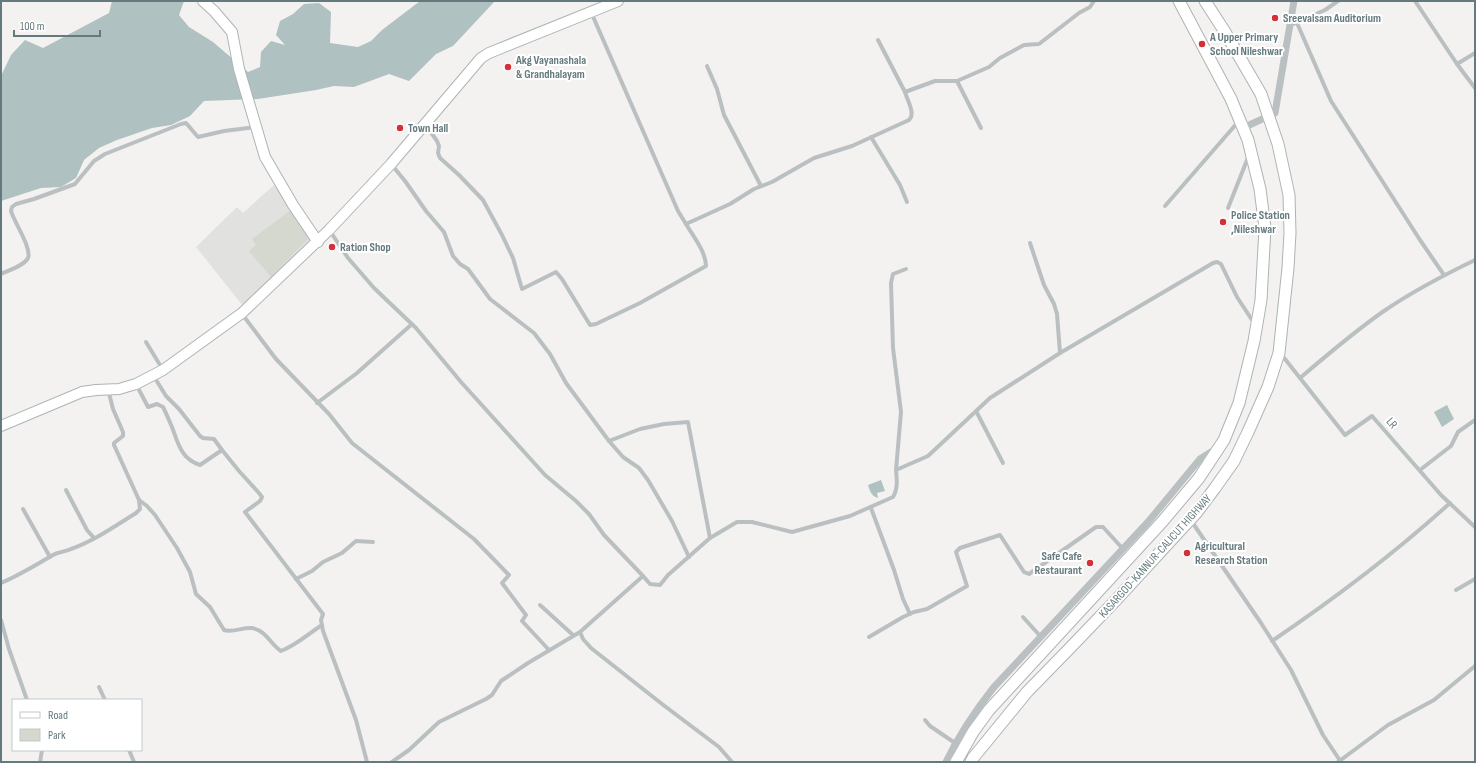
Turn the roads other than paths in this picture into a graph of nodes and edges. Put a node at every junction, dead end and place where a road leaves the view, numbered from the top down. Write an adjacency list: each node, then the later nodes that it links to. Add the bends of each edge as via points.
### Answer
1 (618, 1): 9 (main road)
2 (1094, 1): 16 (street, via 1090,7 1038,44 1024,45 989,67)
3 (1179, 1): 21 (highway, KASARGOD-KANNUR-CALICUT HIGHWAY, via 1219,74)
4 (1204, 1): 19 (highway, KASARGOD-KANNUR-CALICUT HIGHWAY, via 1261,94)
5 (1294, 1): 11 (street)
6 (1338, 1): 10 (street)
7 (1415, 1): 14 (street)
8 (206, 3): 22 (main road, via 232,32 239,69)
9 (591, 12): 20 (main road, via 481,58); 31 (street)
10 (1297, 23): 11 (street); 38 (street, via 1331,101)
11 (1289, 26): 19 (street, via 1275,113)
12 (878, 40): 18 (street)
13 (1475, 54): 14 (street)
14 (1457, 64): 17 (street)
15 (707, 66): 27 (street, via 724,115)
16 (957, 81): 18 (street, via 934,81); 23 (street)
17 (1475, 88)
18 (905, 92): 24 (street, via 912,118)
19 (1268, 116): 21 (street); 44 (highway, KASARGOD-KANNUR-CALICUT HIGHWAY, via 1278,144 1289,195 1289,240)
20 (425, 124): 26 (main road); 31 (street, via 437,141 440,158 482,200 513,258 522,289 556,272 590,325 640,303 706,266 698,243)
21 (1241, 124): 25 (highway, KASARGOD-KANNUR-CALICUT HIGHWAY); 29 (street)
22 (256, 127): 33 (main road, via 265,156); 37 (street, via 198,136 186,123 181,124 105,154 94,161 75,184 16,204 11,211 24,240 28,258)
23 (981, 128)
24 (871, 137): 27 (street, via 814,158); 28 (street, via 900,185)
25 (1251, 150): 30 (street); 41 (highway, KASARGOD-KANNUR-CALICUT HIGHWAY, via 1265,228 1261,300)
26 (391, 164): 32 (main road); 54 (street, via 444,232 453,256 468,269 490,299 534,333 550,354 566,383)
27 (761, 186): 31 (street, via 730,204)
28 (907, 202)
29 (1165, 206)
30 (1228, 208)
31 (686, 224)
32 (329, 230): 33 (main road); 40 (street, via 374,288)
33 (318, 242): 39 (main road)
34 (1030, 243): 43 (street, via 1054,304)
35 (1475, 260): 38 (street)
36 (906, 269): 58 (street, via 893,274 891,283 893,348 901,412)
37 (1, 274)
38 (1444, 275): 47 (street, via 1384,311)
39 (242, 313): 45 (main road); 50 (street, via 276,359)
40 (412, 324): 50 (street, via 357,373); 73 (street, via 545,475 589,514 604,536)
41 (1256, 328): 43 (street, via 1253,319 1237,297 1224,268 1217,262); 55 (highway, KASARGOD-KANNUR-CALICUT HIGHWAY, via 1239,403)
42 (146, 342): 45 (street)
43 (1060, 353): 51 (street, via 990,398)
44 (1279, 353): 47 (street, LR, via 1286,358); 65 (highway, KASARGOD-KANNUR-CALICUT HIGHWAY, via 1268,387 1234,461)
45 (163, 370): 46 (main road)
46 (153, 375): 48 (main road); 56 (street, via 166,396 200,436 214,439)
47 (1300, 378): 59 (street, LR, via 1344,435 1372,416)
48 (136, 384): 49 (main road); 56 (street, via 148,407 157,404 163,407 179,448 186,458 200,465)
49 (108, 389): 53 (main road, via 82,392); 61 (street, via 123,432 123,436 114,445)
50 (318, 403): 88 (street, via 352,443 474,539 508,575 502,583 526,615 522,621)
51 (976, 411): 57 (street); 58 (street, via 928,456)
52 (1475, 420): 59 (street, via 1458,432 1451,446)
53 (1, 426)
54 (609, 441): 68 (street, via 640,429 688,422); 72 (street, via 623,457 639,468 648,480)
55 (1221, 446): 70 (street, via 1200,459); 104 (highway, KASARGOD-KANNUR-CALICUT HIGHWAY, via 1199,478 1162,522 989,710)
56 (222, 450): 74 (street, via 262,497 245,512)
57 (1003, 463)
58 (896, 470): 63 (street, via 897,482 893,497)
59 (1420, 470): 62 (street, LR)
60 (66, 490): 67 (street, via 87,530)
61 (139, 500): 67 (street, via 140,509 136,513); 82 (street, via 148,506 177,548 190,572 196,594 210,607 224,630 253,628 263,632 281,651)
62 (1450, 503): 66 (street, LR); 87 (street, via 1382,560)
63 (870, 508): 68 (street, via 792,532 752,522 737,522); 79 (street)
64 (23, 509): 71 (street)
65 (1190, 519): 87 (street); 105 (highway, KASARGOD-KANNUR-CALICUT HIGHWAY, via 1027,692)
66 (1475, 527)
67 (94, 538): 71 (street)
68 (710, 538): 72 (street)
69 (373, 542): 74 (street, via 356,541 342,553)
70 (1122, 549): 79 (street, via 1103,528 1096,527 1030,574 1024,572 1000,534 960,548 956,552 967,586 927,608); 86 (street)
71 (50, 557): 76 (street)
72 (689, 557): 73 (street, via 668,575 660,586 650,584)
73 (643, 576): 83 (street)
74 (296, 579): 82 (street, via 321,610)
75 (1475, 579): 77 (street)
76 (1, 583)
77 (1456, 590)
78 (540, 605): 84 (street)
79 (910, 614): 85 (street)
80 (1023, 617): 86 (street)
81 (1, 620): 91 (street)
82 (322, 625): 100 (street, via 356,720)
83 (580, 632): 84 (street); 102 (street, via 591,648 719,747)
84 (573, 635): 88 (street)
85 (869, 637)
86 (1042, 637): 94 (street, via 994,687)
87 (1272, 641): 97 (street, via 1291,670 1323,735)
88 (549, 650): 101 (street, via 501,681 492,695 486,699 439,722)
89 (1475, 666): 97 (street, via 1434,700 1388,725)
90 (99, 687): 92 (street)
91 (27, 699)
92 (105, 699)
93 (925, 720): 94 (street)
94 (955, 743): 103 (street)
95 (42, 751): 98 (street)
96 (129, 751): 99 (street)
97 (1339, 761)
98 (40, 762)
99 (134, 762)
100 (367, 762)
101 (392, 762)
102 (732, 762)
103 (946, 762)
104 (956, 762)
105 (971, 762)

